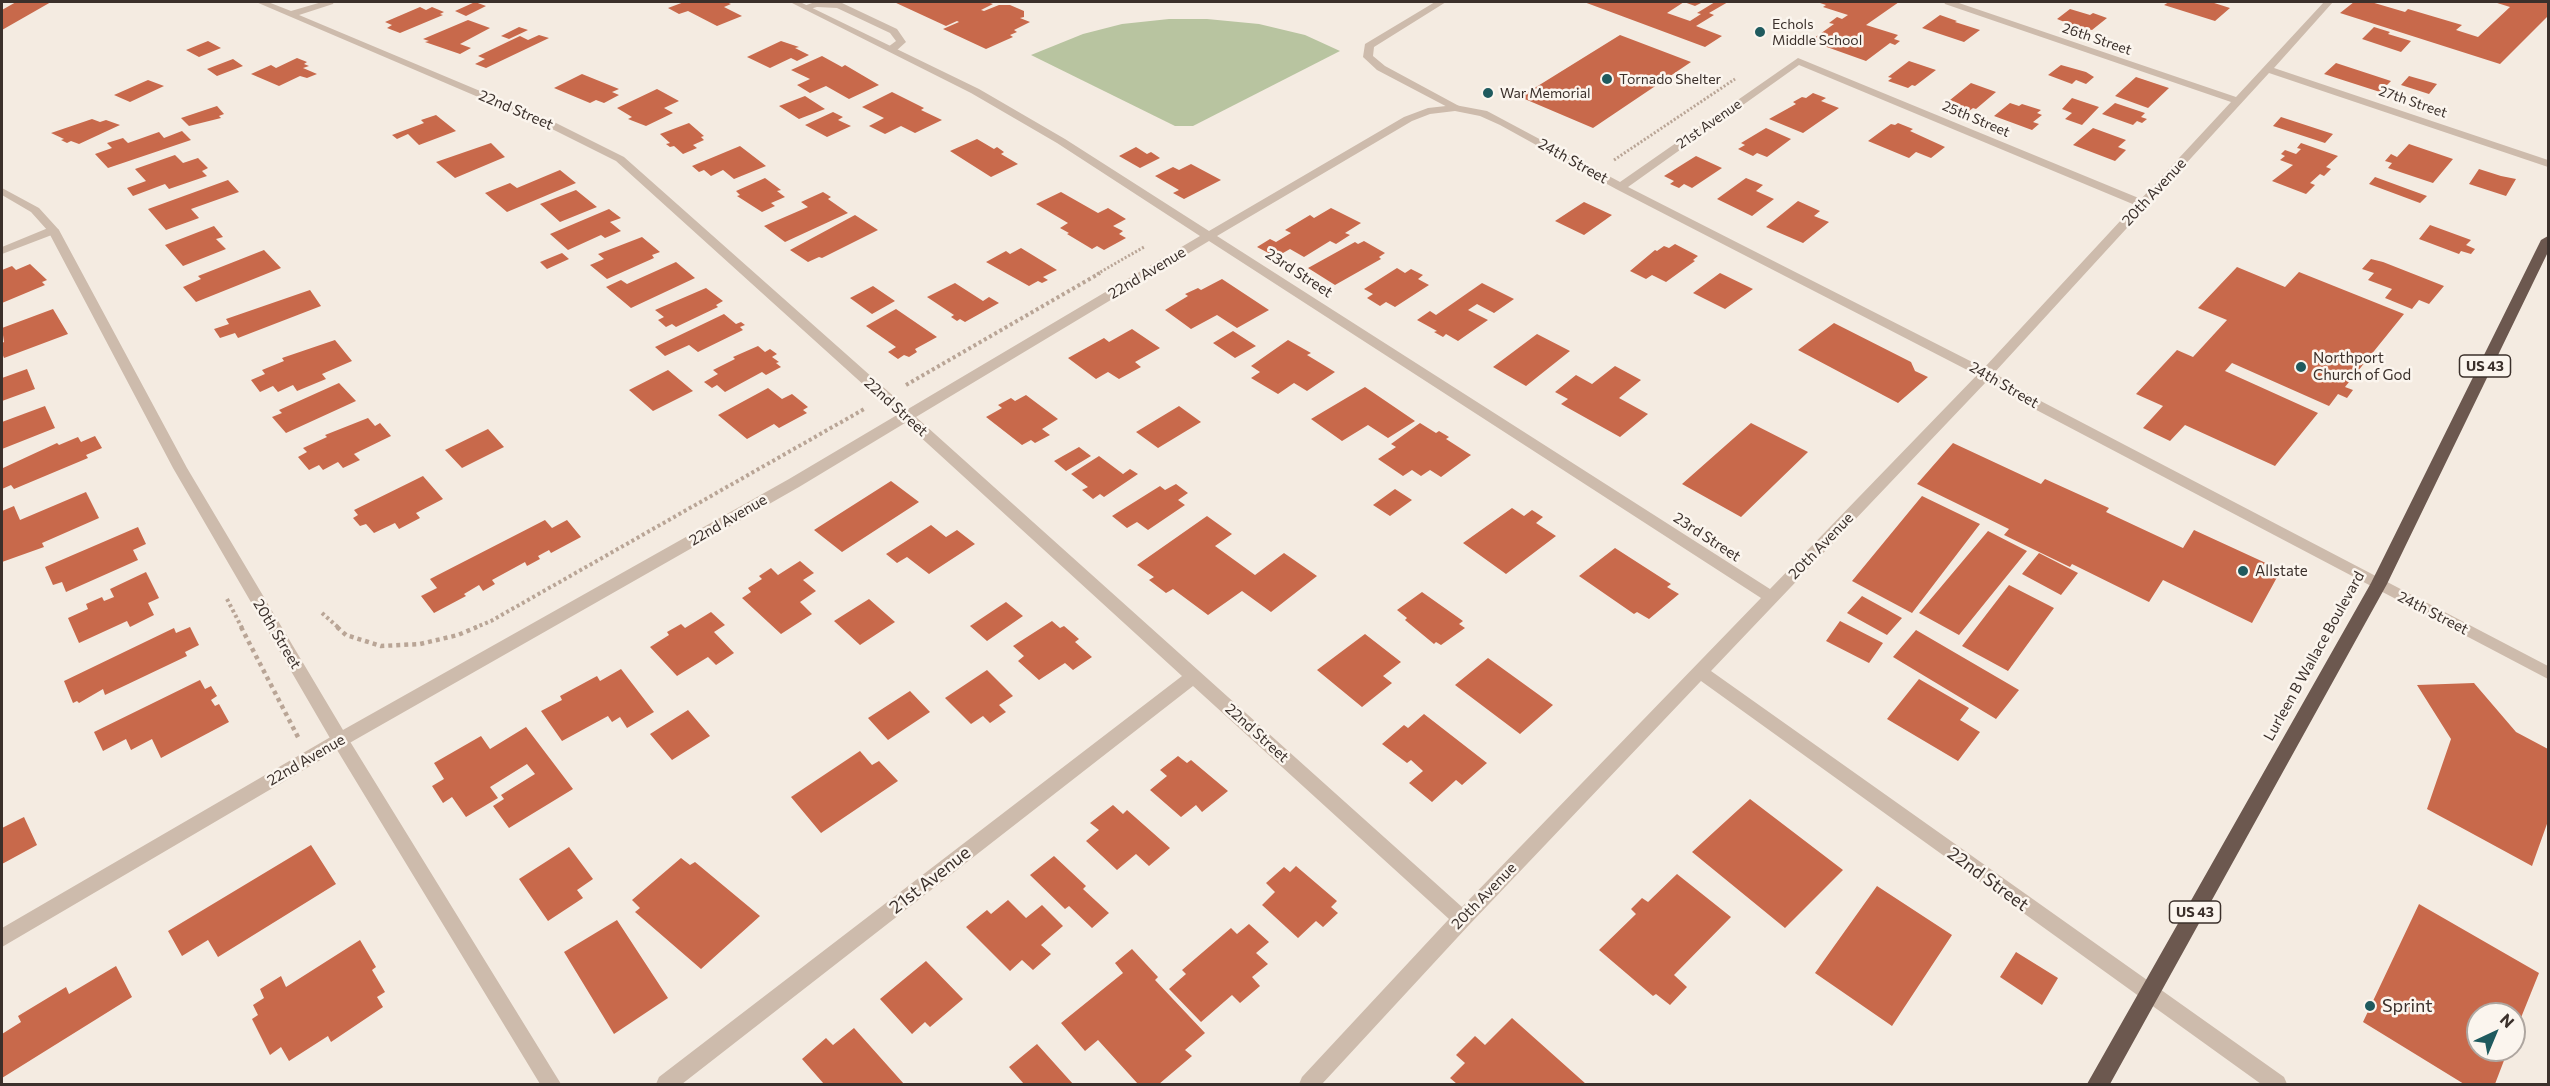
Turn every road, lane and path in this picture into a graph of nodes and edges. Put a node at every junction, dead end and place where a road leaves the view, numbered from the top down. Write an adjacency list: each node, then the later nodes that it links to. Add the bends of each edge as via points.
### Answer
1 (261, 2): 9 (street, 22nd Street)
2 (330, 2): 9 (street)
3 (794, 2): 8 (street, 23rd Street)
4 (825, 2): 8 (street); 10 (street, via 894,31 901,42)
5 (1441, 2): 15 (street, via 1369,46 1368,57)
6 (1948, 2): 14 (street, 26th Street)
7 (2329, 2): 12 (street, 20th Avenue)
8 (806, 7): 10 (street, 23rd Street)
9 (291, 14): 27 (street, 22nd Street, via 550,124 620,159)
10 (892, 49): 22 (street, 23rd Street, via 1061,141)
11 (1798, 61): 18 (street, 21st Avenue); 20 (street, 25th Street)
12 (2268, 69): 14 (street, 20th Avenue); 17 (street, 27th Street)
13 (1739, 76): 16 (path)
14 (2238, 101): 20 (street, 20th Avenue)
15 (1455, 108): 18 (street, 24th Street, via 1482,113 1504,123); 22 (street, 22nd Avenue, via 1428,111 1408,119)
16 (1614, 160)
17 (2548, 164)
18 (1620, 187): 26 (street, 24th Street)
19 (2, 191): 21 (street, 20th Street, via 35,210)
20 (2143, 204): 26 (street, 20th Avenue)
21 (53, 230): 25 (street); 35 (street, 20th Street, via 180,468)
22 (1209, 236): 28 (street, 22nd Avenue); 30 (street, 23rd Street)
23 (2548, 240): 29 (highway, Lurleen B Wallace Boulevard / US 43)
24 (1147, 246): 27 (path)
25 (2, 251)
26 (1986, 374): 29 (street, 24th Street, via 2030,401); 30 (street, 20th Avenue)
27 (885, 397): 28 (street, 22nd Street); 31 (path, via 491,621 458,635 420,645 381,646 346,635)
28 (906, 416): 34 (street, 22nd Street); 35 (street, 22nd Avenue)
29 (2379, 584): 33 (street, 24th Street); 38 (highway, Lurleen B Wallace Boulevard / US 43)
30 (1772, 598): 32 (street, 20th Avenue)
31 (322, 613)
32 (1700, 672): 36 (street, 20th Avenue); 38 (street, 22nd Street)
33 (2548, 673)
34 (1194, 676): 36 (street, 22nd Street); 40 (street, 21st Avenue)
35 (340, 740): 37 (street, 22nd Avenue); 39 (street, 20th Street)
36 (1462, 919): 41 (street, 20th Avenue)
37 (2, 938)
38 (2150, 994): 42 (highway, Lurleen B Wallace Boulevard / US 43); 43 (street, 22nd Street)
39 (551, 1084)
40 (666, 1084)
41 (1309, 1084)
42 (2098, 1084)
43 (2277, 1084)

